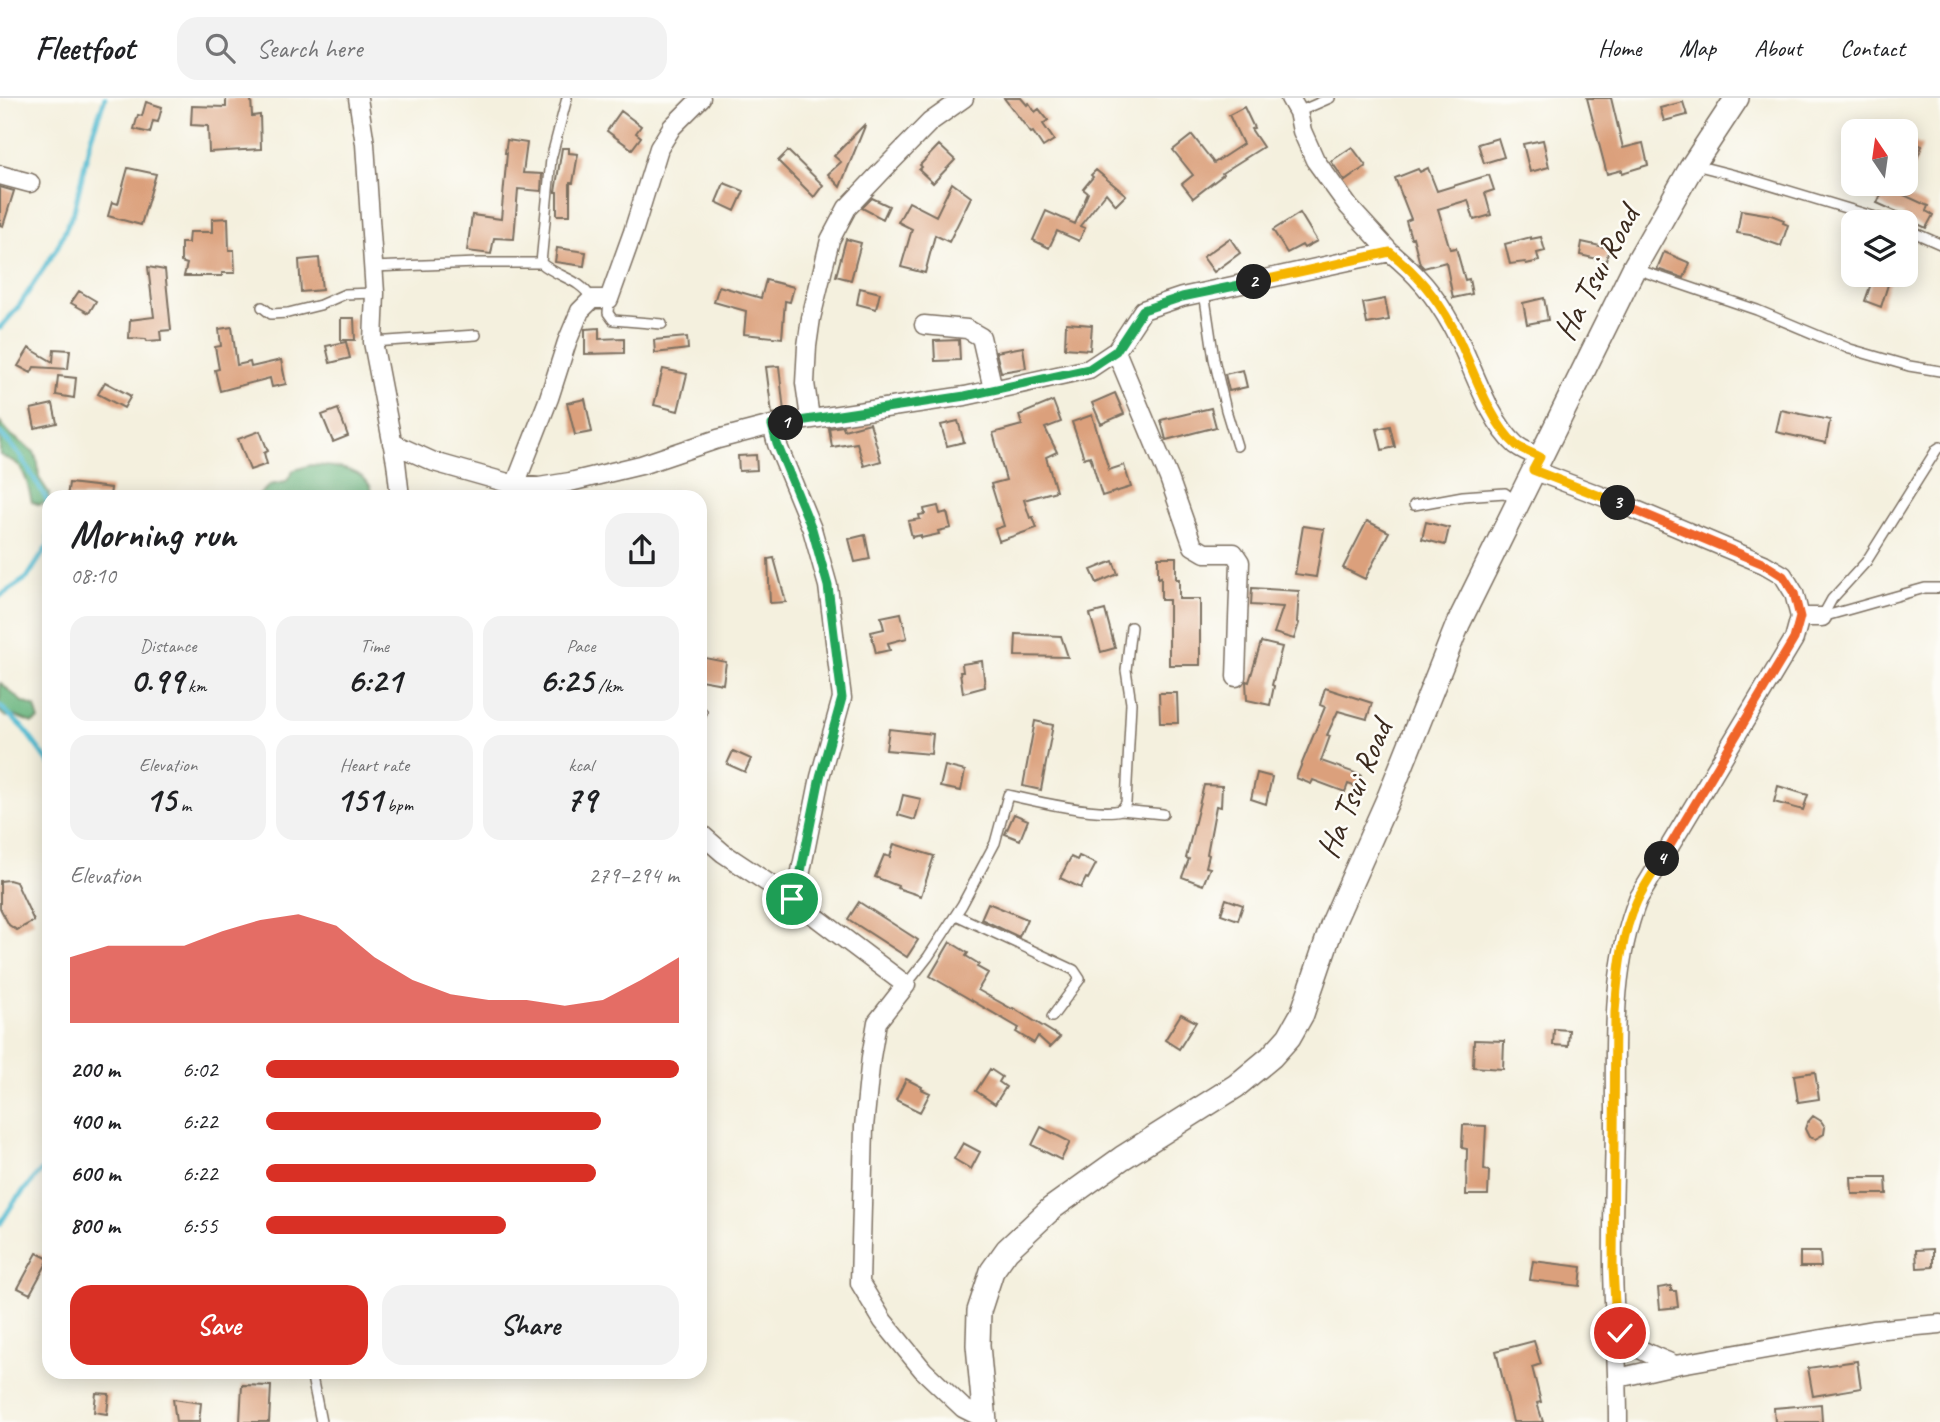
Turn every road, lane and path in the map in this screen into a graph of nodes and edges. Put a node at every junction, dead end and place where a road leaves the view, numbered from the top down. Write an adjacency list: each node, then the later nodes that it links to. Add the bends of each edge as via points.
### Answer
1 (358, 98): 16 (street)
2 (567, 98): 15 (lane, via 551,159)
3 (701, 98): 20 (street, via 672,127 659,148 633,232)
4 (964, 98): 29 (street, via 930,122 847,208 830,240 807,346 805,383)
5 (1330, 98): 7 (lane)
6 (1737, 98): 8 (street, Ha Tsui Road)
7 (1294, 105): 14 (street, via 1315,160 1349,208)
8 (1693, 165): 11 (lane); 17 (street, Ha Tsui Road)
9 (0, 175): 10 (street)
10 (30, 183)
11 (1852, 210)
12 (1918, 234): 13 (lane)
13 (1940, 244)
14 (1390, 252): 18 (street); 34 (street, via 1428,287 1505,433)
15 (541, 263): 16 (lane); 20 (lane)
16 (372, 267): 19 (street)
17 (1634, 268): 27 (lane, via 1757,310 1850,349); 34 (street, Ha Tsui Road)
18 (1205, 292): 26 (street, via 1143,310); 32 (lane, via 1214,359)
19 (375, 293): 21 (lane, via 345,294 288,313 271,314); 25 (street)
20 (601, 299): 22 (lane, via 613,320); 35 (street, via 580,311)
21 (262, 307)
22 (662, 324)
23 (924, 325): 28 (street, via 967,329 981,337)
24 (476, 335): 25 (lane)
25 (373, 342): 31 (street)
26 (1116, 351): 28 (street, via 1089,369); 45 (street, via 1193,546 1205,553 1234,553 1240,562)
27 (1940, 371)
28 (993, 389): 29 (street)
29 (810, 418): 30 (street)
30 (772, 425): 38 (street); 49 (street, via 812,529 828,586 842,698)
31 (393, 443): 35 (street, via 434,462); 36 (street)
32 (1237, 446)
33 (1940, 447): 43 (lane, via 1866,562)
34 (1537, 464): 39 (street, Ha Tsui Road); 42 (street, via 1764,564 1783,576 1794,593)
35 (515, 485): 37 (street)
36 (399, 490)
37 (531, 490)
38 (544, 490)
39 (1518, 502): 40 (lane, via 1505,493); 58 (street, Ha Tsui Road, via 1458,624 1289,1037 1236,1086 1052,1208 1007,1250 992,1270 979,1311)
40 (1415, 505)
41 (1940, 588): 43 (lane, via 1925,588)
42 (1800, 617): 43 (street); 53 (street, via 1794,639 1630,919 1615,1012)
43 (1822, 617)
44 (1131, 627): 46 (lane, via 1126,670 1131,703 1126,803)
45 (1236, 677)
46 (1121, 810): 47 (lane); 50 (lane, via 1084,809 1008,794 995,843)
47 (1163, 814)
48 (707, 839): 49 (street)
49 (792, 899): 51 (street)
50 (956, 915): 51 (lane); 52 (lane, via 1073,970 1080,979)
51 (906, 985): 58 (street, via 877,1023 871,1058 863,1127 860,1283 883,1321 923,1370 963,1408)
52 (1052, 1017)
53 (1616, 1322): 55 (street, via 1628,1343); 56 (street)
54 (1940, 1324): 55 (street)
55 (1675, 1365): 56 (street)
56 (1618, 1378): 60 (street)
57 (313, 1379): 59 (lane)
58 (985, 1420)
59 (321, 1422)
60 (1618, 1422)

